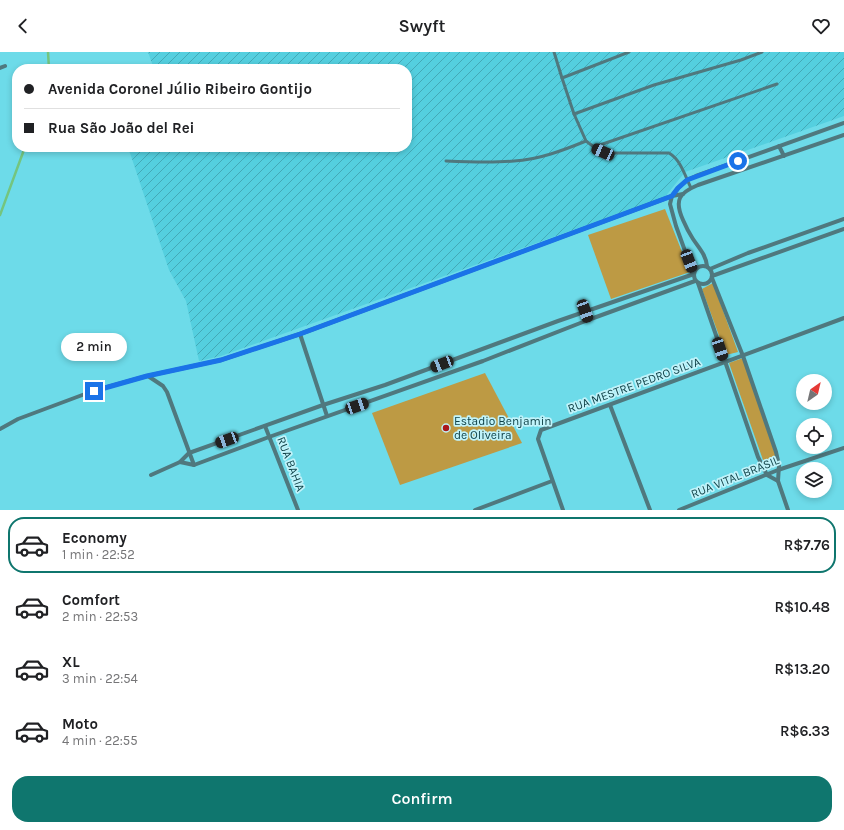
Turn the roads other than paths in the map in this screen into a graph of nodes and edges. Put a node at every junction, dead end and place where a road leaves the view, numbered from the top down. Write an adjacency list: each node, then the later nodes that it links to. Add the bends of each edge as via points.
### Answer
1 (554, 52): 6 (lane)
2 (629, 52): 6 (lane)
3 (762, 52): 8 (lane, via 654,85)
4 (5, 66): 5 (street)
5 (0, 68)
6 (562, 78): 8 (lane)
7 (777, 84): 13 (lane)
8 (574, 114): 11 (lane)
9 (844, 123): 12 (street)
10 (844, 135): 14 (street)
11 (586, 141): 13 (lane); 15 (lane, via 551,154 516,161)
12 (779, 146): 14 (street); 16 (street)
13 (594, 147): 16 (lane, via 612,153 669,153 674,156)
14 (784, 156): 17 (street)
15 (446, 161)
16 (687, 180): 17 (lane); 19 (street)
17 (691, 188): 18 (street)
18 (683, 194): 19 (street); 24 (street, via 678,204 687,230 705,256)
19 (672, 196): 25 (street, via 672,213); 31 (street)
20 (844, 218): 22 (street)
21 (844, 229): 23 (street)
22 (808, 231): 23 (street); 24 (street)
23 (812, 241): 26 (street)
24 (708, 268): 25 (street, via 700,266); 26 (street)
25 (694, 274): 27 (street); 28 (street)
26 (712, 277): 27 (street, via 704,284); 32 (street)
27 (697, 282): 30 (street); 33 (street)
28 (585, 311): 30 (street); 36 (street, via 385,385)
29 (844, 318): 32 (street, RUA MESTRE PEDRO SILVA)
30 (588, 320): 37 (street, via 483,361)
31 (300, 334): 34 (street, via 221,360); 36 (street)
32 (743, 356): 33 (street, RUA MESTRE PEDRO SILVA); 45 (street, via 778,457)
33 (725, 362): 35 (street, RUA MESTRE PEDRO SILVA); 46 (street)
34 (147, 376): 39 (street, via 94,391 18,418); 42 (street, via 157,381 167,392)
35 (610, 404): 48 (street, RUA MESTRE PEDRO SILVA, via 540,431 538,439); 53 (street)
36 (323, 405): 37 (street); 38 (street)
37 (327, 416): 40 (street)
38 (265, 426): 40 (street, RUA BAHIA); 42 (street)
39 (0, 429)
40 (270, 437): 44 (street); 50 (street, RUA BAHIA)
41 (844, 448): 45 (street, RUA VITAL BRASIL)
42 (189, 453): 43 (street); 44 (street)
43 (180, 462): 44 (street); 47 (street)
44 (194, 465)
45 (778, 470): 46 (street, RUA VITAL BRASIL); 49 (street)
46 (767, 475): 49 (street); 54 (street, RUA VITAL BRASIL)
47 (151, 476)
48 (552, 481): 51 (street); 52 (street)
49 (778, 481): 55 (street)
50 (298, 510)
51 (475, 510)
52 (562, 510)
53 (650, 510)
54 (679, 510)
55 (788, 510)

